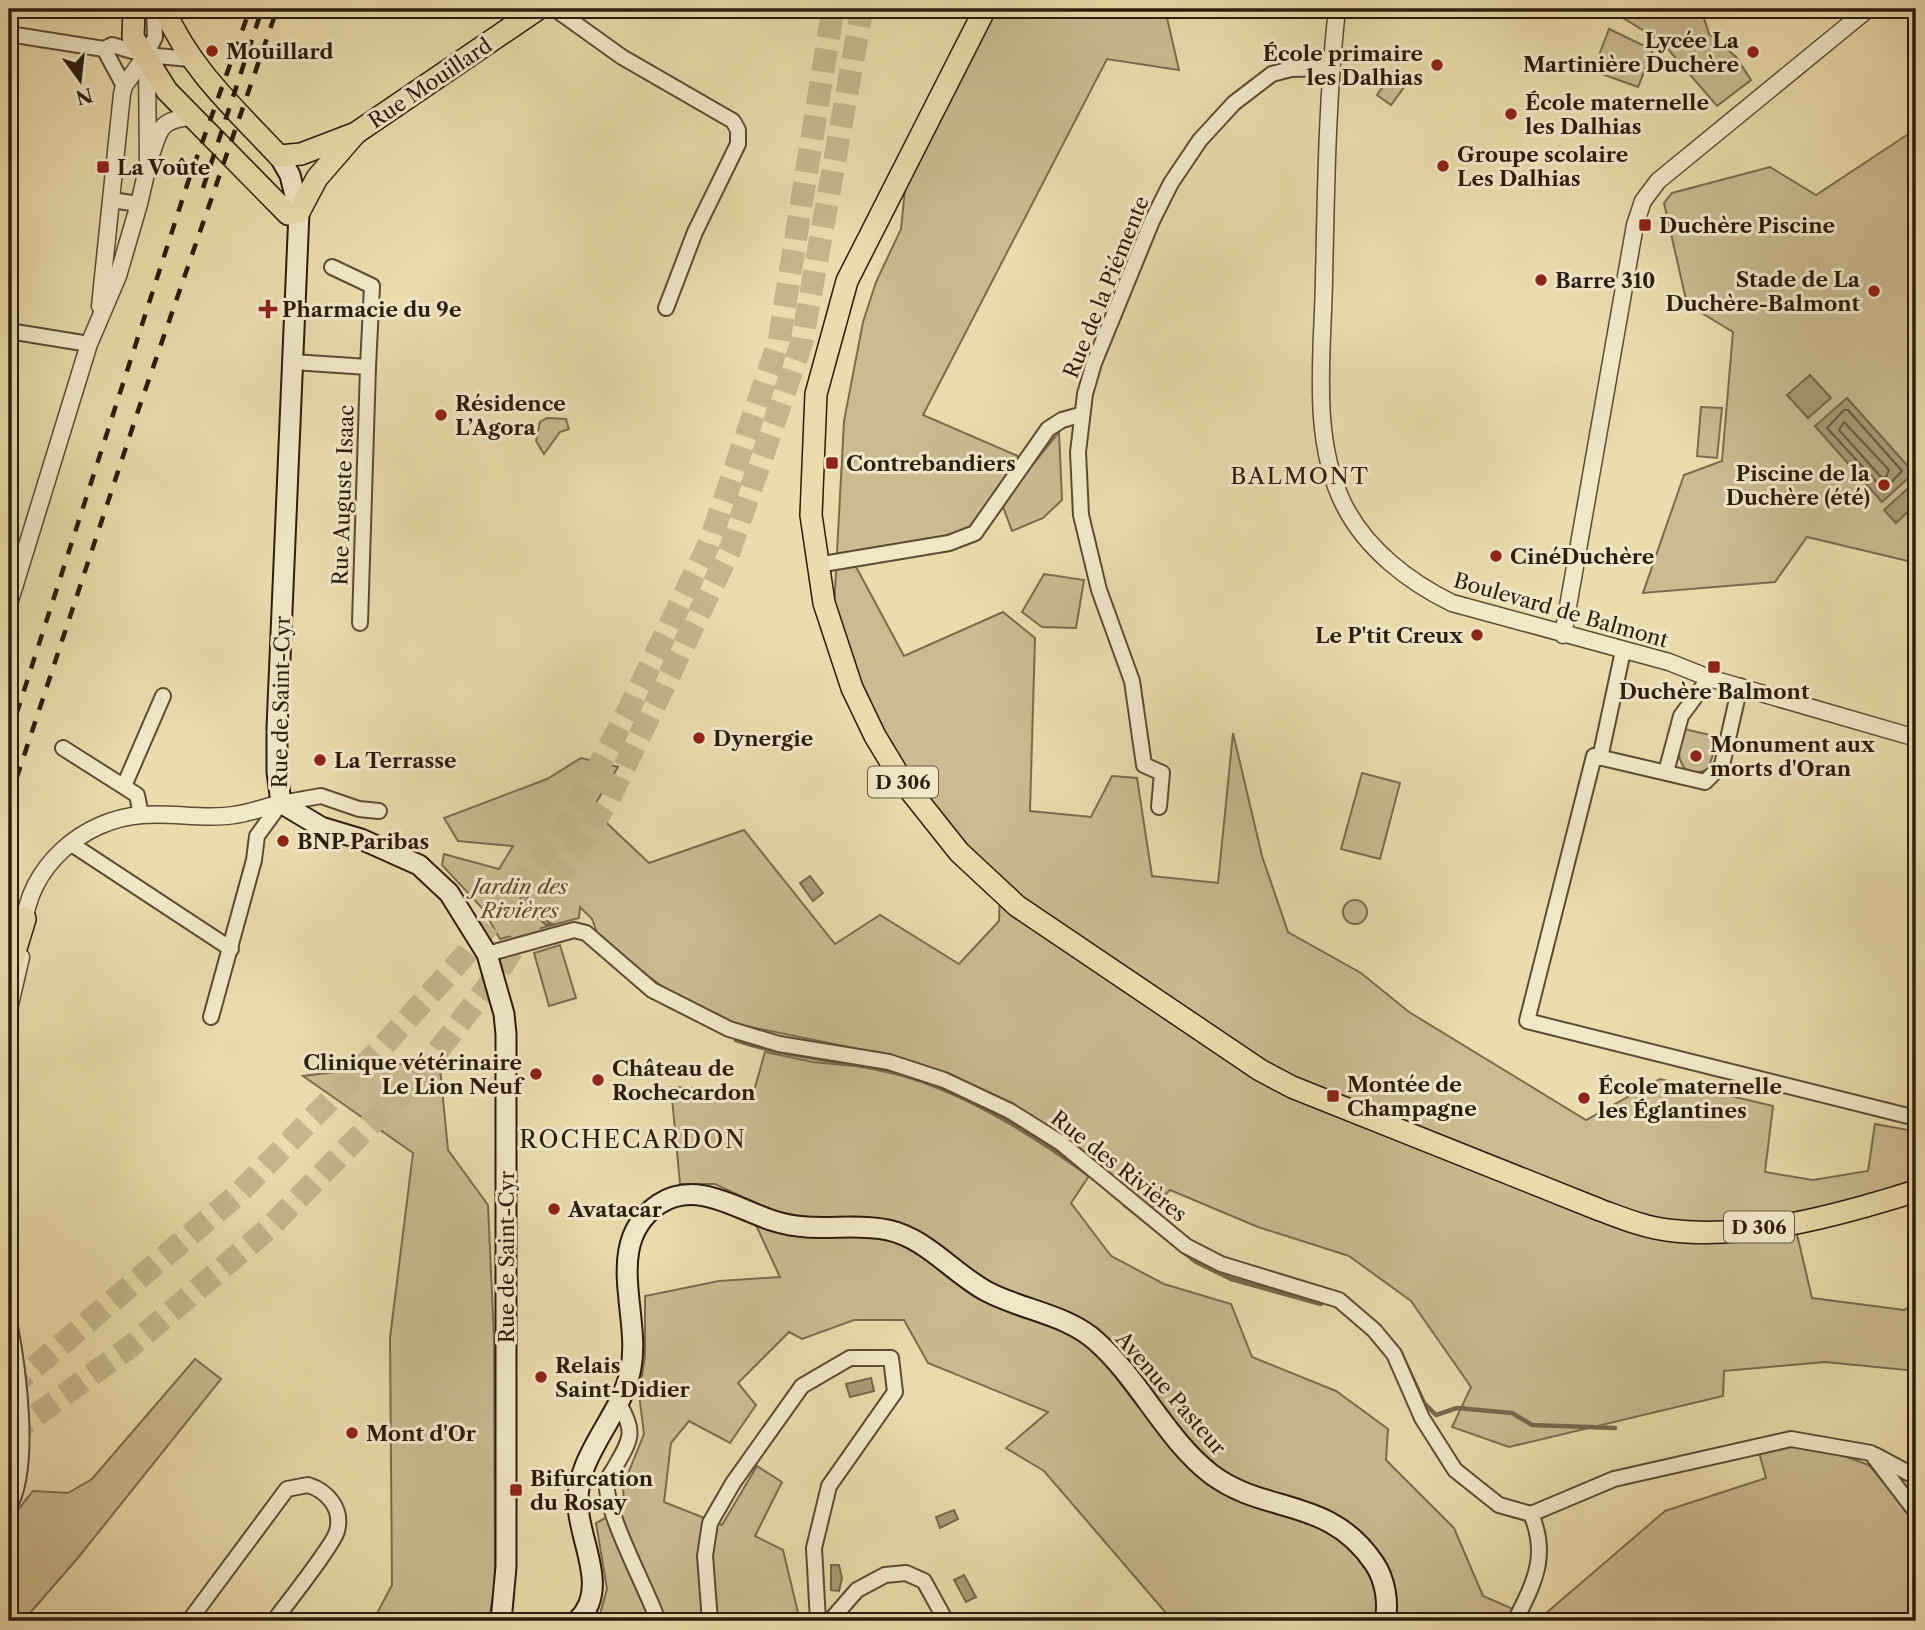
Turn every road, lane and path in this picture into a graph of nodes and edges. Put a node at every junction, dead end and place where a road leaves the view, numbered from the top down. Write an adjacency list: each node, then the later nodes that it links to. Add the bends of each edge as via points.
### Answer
1 (134, 9): 11 (main road, via 133,37)
2 (154, 9): 11 (street, via 155,37)
3 (164, 9): 12 (main road, Rue de Saint-Cyr)
4 (538, 9): 16 (main road, Rue Mouillard)
5 (555, 9): 23 (street, via 622,57 733,121 738,130 732,159 695,232)
6 (985, 9): 30 (main road, D 306, via 847,281 816,394 811,515)
7 (1337, 9): 13 (street, Boulevard de Balmont)
8 (1868, 9): 33 (street, via 1658,181 1643,201 1635,225)
9 (9, 34): 10 (street)
10 (104, 50): 11 (street, via 112,45); 14 (street)
11 (146, 55): 12 (street); 14 (street); 15 (main road, via 160,82); 18 (street)
12 (190, 59): 17 (main road, Rue de Saint-Cyr)
13 (1331, 68): 29 (street, Rue de la Piémente, via 1272,74 1234,103 1200,140 1152,221 1094,363); 33 (street, Boulevard de Balmont, via 1322,396 1327,449 1343,504 1395,568 1426,591 1474,611)
14 (124, 86): 19 (street)
15 (190, 117): 18 (street, via 173,119 161,128); 21 (main road, via 279,207 288,214)
16 (356, 133): 17 (main road, Rue Mouillard, via 301,154); 21 (main road, Rue Mouillard, via 317,178)
17 (279, 156): 21 (main road, Rue de Saint-Cyr, via 290,175)
18 (148, 165): 20 (street)
19 (111, 200): 20 (street); 24 (street)
20 (139, 204): 24 (street, via 118,276)
21 (299, 212): 27 (main road, Rue de Saint-Cyr)
22 (332, 267): 28 (street, Rue Auguste Isaac, via 372,286)
23 (666, 308)
24 (100, 312): 26 (street)
25 (9, 331): 26 (street)
26 (89, 344): 31 (street)
27 (293, 362): 28 (street); 43 (main road, Rue de Saint-Cyr, via 277,751)
28 (368, 367): 32 (street, Rue Auguste Isaac)
29 (1080, 415): 30 (street, via 1048,429 975,533 949,543); 44 (street, Rue de la Piémente, via 1078,476 1085,537 1132,681 1144,765 1162,773)
30 (817, 565): 56 (main road, D 306, via 837,649 875,736 931,819 1002,895 1260,1070 1292,1087 1600,1210 1667,1230 1729,1231 1843,1214)
31 (9, 604)
32 (360, 623)
33 (1563, 635): 34 (street, Boulevard de Balmont)
34 (1623, 651): 35 (street, Boulevard de Balmont); 40 (street)
35 (1710, 678): 36 (street, Boulevard de Balmont); 41 (street, via 1681,716)
36 (1741, 685): 38 (street, Boulevard de Balmont); 41 (street, via 1722,765 1705,782)
37 (163, 696): 42 (street)
38 (1916, 738)
39 (63, 748): 42 (street)
40 (1600, 758): 41 (street); 55 (street, via 1594,756 1527,1021 1908,1116)
41 (1666, 772)
42 (124, 786): 46 (street, via 137,795)
43 (281, 803): 45 (street, via 330,797 359,809); 46 (street, via 232,816); 50 (street, via 257,836); 51 (main road, Rue de Saint-Cyr, via 321,827 419,865 449,893)
44 (1159, 807)
45 (379, 811)
46 (141, 815): 47 (street, via 82,833)
47 (70, 844): 48 (street, via 56,855 37,883); 50 (street)
48 (24, 919): 49 (street); 52 (highway); 53 (street, via 23,950)
49 (9, 943)
50 (231, 949): 54 (street)
51 (486, 954): 63 (street, Rue des Rivières, via 574,930 586,933 652,990 729,1029 779,1044 889,1062 944,1080 1010,1111 1062,1143 1186,1246 1222,1264 1339,1300 1394,1354 1422,1418 1455,1470 1499,1505); 66 (main road, Rue de Saint-Cyr, via 505,1014 506,1034 506,1567)
52 (9, 968)
53 (9, 1009)
54 (211, 1017)
55 (1916, 1112)
56 (1916, 1191)
57 (9, 1321): 61 (street, via 21,1434 16,1494)
58 (619, 1404): 67 (main road, Avenue Pasteur, via 583,1473 578,1505 593,1574 588,1611); 68 (street, via 631,1423 630,1442 607,1481 611,1514 655,1613); 73 (main road, Avenue Pasteur, via 631,1370 634,1336 625,1264 630,1238 641,1220 662,1202 713,1195 773,1221 810,1230 890,1230 924,1246 984,1290 1061,1320 1093,1338 1191,1457 1215,1476 1347,1531 1378,1570 1385,1593)
59 (1871, 1453): 60 (street); 62 (street); 63 (street, via 1791,1439 1614,1479)
60 (1916, 1477)
61 (9, 1507)
62 (1916, 1512)
63 (1531, 1514): 74 (street, via 1541,1536 1537,1577)
64 (189, 1621): 65 (street, via 287,1489 308,1485 330,1497 337,1513 337,1532)
65 (274, 1621)
66 (501, 1621)
67 (577, 1621)
68 (653, 1621)
69 (710, 1621): 70 (street, via 710,1523 733,1483 802,1386 850,1358 891,1358 895,1392 829,1486 814,1548)
70 (818, 1621)
71 (830, 1621): 72 (street, via 857,1590 885,1576 906,1573 924,1581)
72 (946, 1621)
73 (1385, 1621)
74 (1515, 1621)

